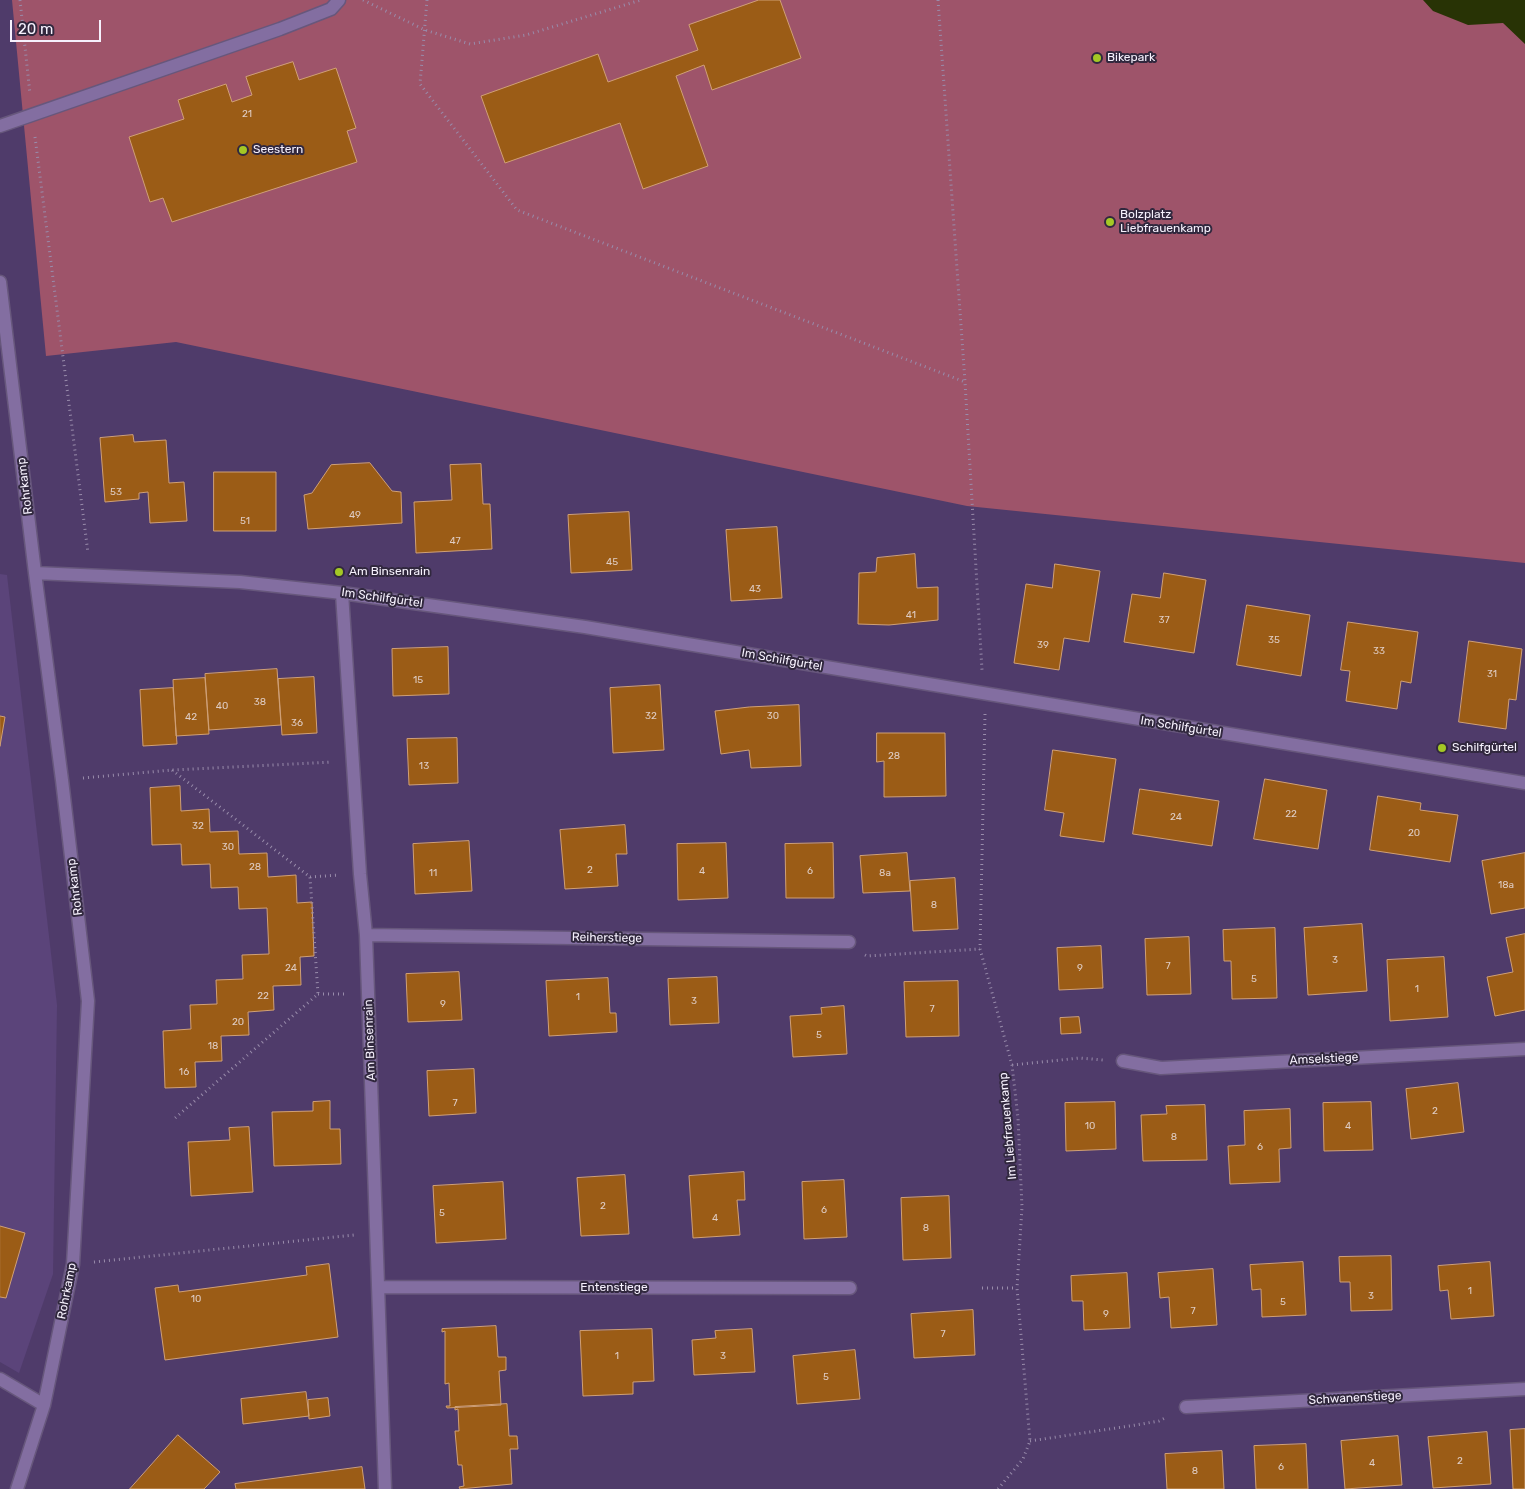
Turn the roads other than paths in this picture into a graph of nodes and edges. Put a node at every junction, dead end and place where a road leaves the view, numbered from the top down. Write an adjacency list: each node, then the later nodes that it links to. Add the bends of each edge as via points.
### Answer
1 (339, 0): 2 (street, via 331,9 280,29)
2 (0, 126)
3 (0, 282): 4 (street, Rohrkamp)
4 (4, 350): 5 (street, Rohrkamp)
5 (35, 573): 6 (street, Im Schilfgürtel, via 240,582); 16 (street, Rohrkamp, via 88,1001 73,1264)
6 (342, 593): 7 (street, Im Schilfgürtel, via 585,627); 8 (street, Am Binsenrain)
7 (1525, 783)
8 (366, 935): 9 (street, Reiherstiege); 12 (street, Am Binsenrain)
9 (849, 942)
10 (1525, 1049): 11 (street, Amselstiege, via 1161,1068)
11 (1123, 1061)
12 (378, 1287): 13 (street, Entenstiege); 19 (street, Am Binsenrain)
13 (850, 1288)
14 (0, 1379): 16 (street)
15 (1525, 1389): 17 (street, Schwanenstiege)
16 (44, 1405): 18 (street, Rohrkamp)
17 (1186, 1407)
18 (17, 1489)
19 (385, 1489)

